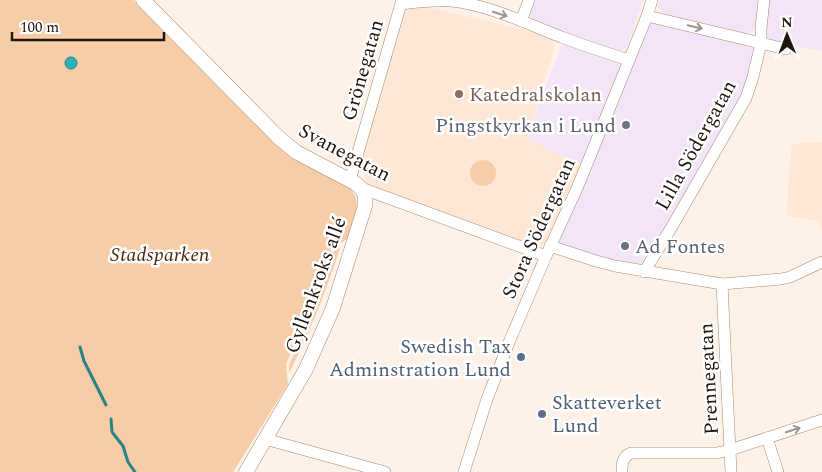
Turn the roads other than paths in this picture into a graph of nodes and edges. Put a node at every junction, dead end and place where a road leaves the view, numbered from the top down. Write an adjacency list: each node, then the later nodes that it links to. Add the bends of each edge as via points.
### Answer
1 (143, 0): 11 (street, Svanegatan, via 278,137 296,152)
2 (528, 0): 7 (street)
3 (652, 0): 6 (street, Stora Södergatan)
4 (764, 0): 8 (street, Lilla Södergatan)
5 (401, 2): 7 (street, one-way to 7, via 471,4); 11 (street, Grönegatan)
6 (647, 16): 8 (street, one-way to 8); 10 (street, Stora Södergatan)
7 (521, 20): 10 (street)
8 (761, 43): 9 (street); 14 (street, Lilla Södergatan, via 746,98)
9 (786, 49)
10 (629, 60): 12 (street, Stora Södergatan)
11 (356, 184): 12 (street, Svanegatan); 18 (street, Gyllenkroks allé, via 364,195 365,206 333,308 306,369)
12 (548, 251): 14 (street, Svanegatan); 22 (street, Stora Södergatan, via 510,340)
13 (822, 262): 15 (street, Svanegatan, via 781,279)
14 (644, 272): 15 (street, Svanegatan)
15 (722, 284): 19 (street, Prennegatan)
16 (822, 420): 17 (street, one-way to 16)
17 (767, 438): 19 (street); 25 (street)
18 (265, 439): 20 (street, Gyllenkroks allé); 21 (street)
19 (730, 450): 23 (street, via 701,454 630,453 623,460); 24 (street, Prennegatan)
20 (246, 472)
21 (385, 472)
22 (464, 472)
23 (622, 472)
24 (731, 472)
25 (778, 472)

